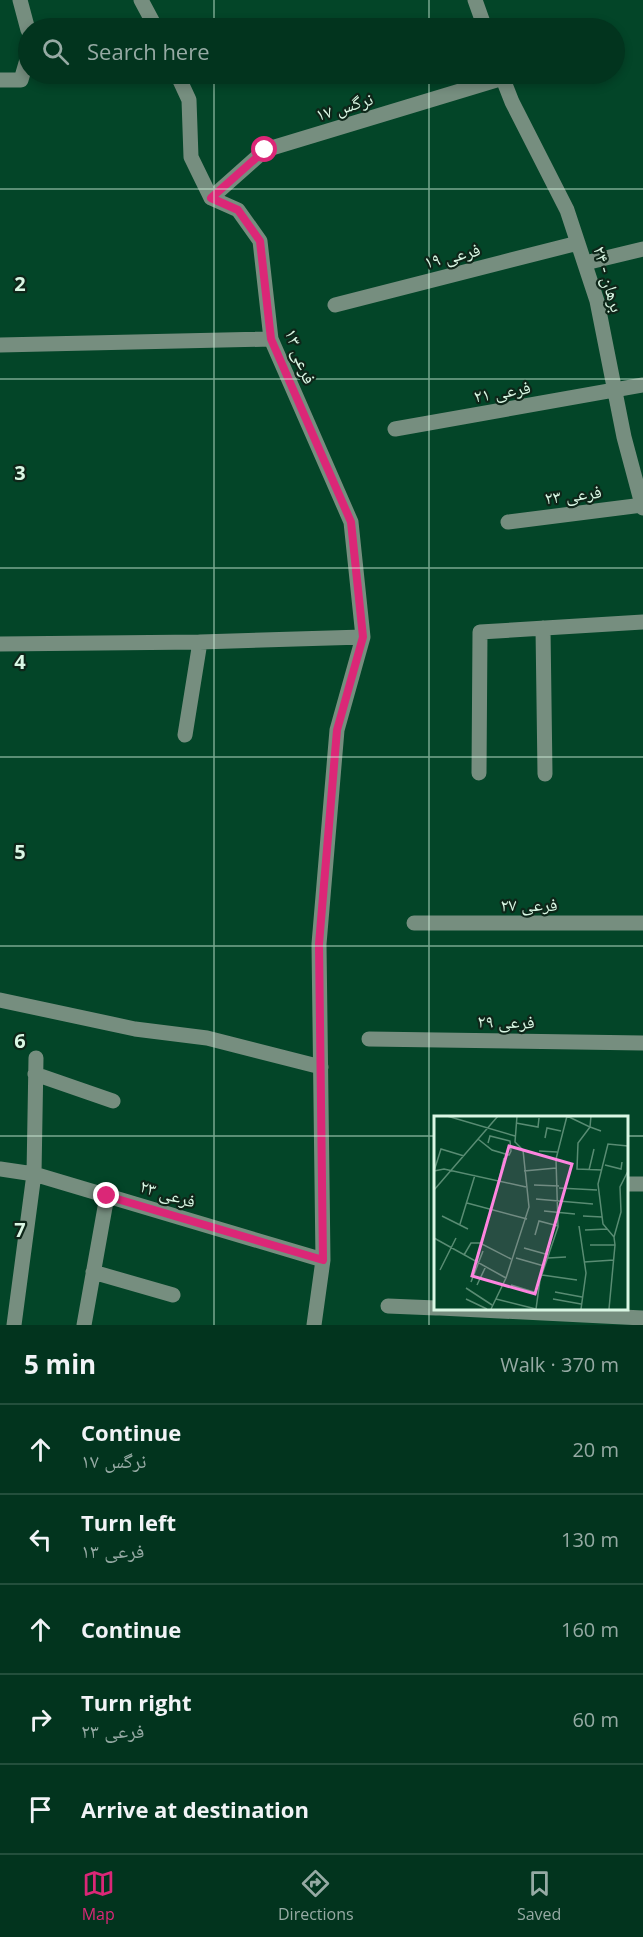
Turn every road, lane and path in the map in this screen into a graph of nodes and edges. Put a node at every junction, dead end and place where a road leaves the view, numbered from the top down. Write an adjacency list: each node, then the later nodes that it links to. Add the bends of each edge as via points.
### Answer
1 (20, 0): 4 (street)
2 (141, 0): 5 (street)
3 (475, 0): 6 (street)
4 (25, 18)
5 (151, 18)
6 (481, 18)
7 (0, 80): 8 (street)
8 (18, 80)
9 (182, 84): 12 (street, via 189,100 191,157)
10 (476, 84): 12 (street, ۱۷ نرگس, via 265,150)
11 (505, 84): 13 (street, ۲۴ - برهان, via 567,210)
12 (211, 198): 17 (street, فرعی ۱۳, via 238,210 260,241)
13 (578, 243): 15 (street, ۲۴ - برهان); 16 (street, فرعی ۱۹)
14 (643, 249): 15 (street)
15 (585, 263): 20 (street, ۲۴ - برهان, via 597,301)
16 (335, 305)
17 (271, 339): 18 (street); 26 (street, فرعی ۱۳, via 351,522)
18 (0, 345)
19 (643, 385): 20 (street, فرعی ۲۱)
20 (615, 391): 21 (street, فرعی ۲۱); 22 (street, ۲۴ - برهان)
21 (395, 429)
22 (643, 506): 23 (street, فرعی ۲۳)
23 (508, 522)
24 (643, 622): 25 (street)
25 (543, 628): 30 (street, via 480,632); 31 (street)
26 (363, 637): 27 (street); 38 (street, via 337,730 319,944)
27 (200, 642): 28 (street); 29 (street)
28 (0, 644)
29 (185, 735)
30 (479, 773)
31 (545, 774)
32 (414, 923): 33 (street, فرعی ۲۷)
33 (643, 923)
34 (0, 1000): 38 (street, via 135,1029 207,1038)
35 (369, 1039): 36 (street, فرعی ۲۹)
36 (643, 1043)
37 (36, 1058): 39 (street)
38 (321, 1067): 44 (street)
39 (35, 1074): 40 (street); 42 (street)
40 (113, 1101)
41 (0, 1169): 42 (street, فرعی ۲۳)
42 (34, 1174): 43 (street, فرعی ۲۳); 51 (street)
43 (107, 1196): 44 (street, فرعی ۲۳); 45 (street)
44 (323, 1260): 53 (street)
45 (93, 1272): 46 (street); 52 (street)
46 (173, 1295)
47 (388, 1306): 48 (street)
48 (434, 1308)
49 (484, 1310): 50 (street)
50 (643, 1317)
51 (14, 1325)
52 (84, 1325)
53 (315, 1325)

